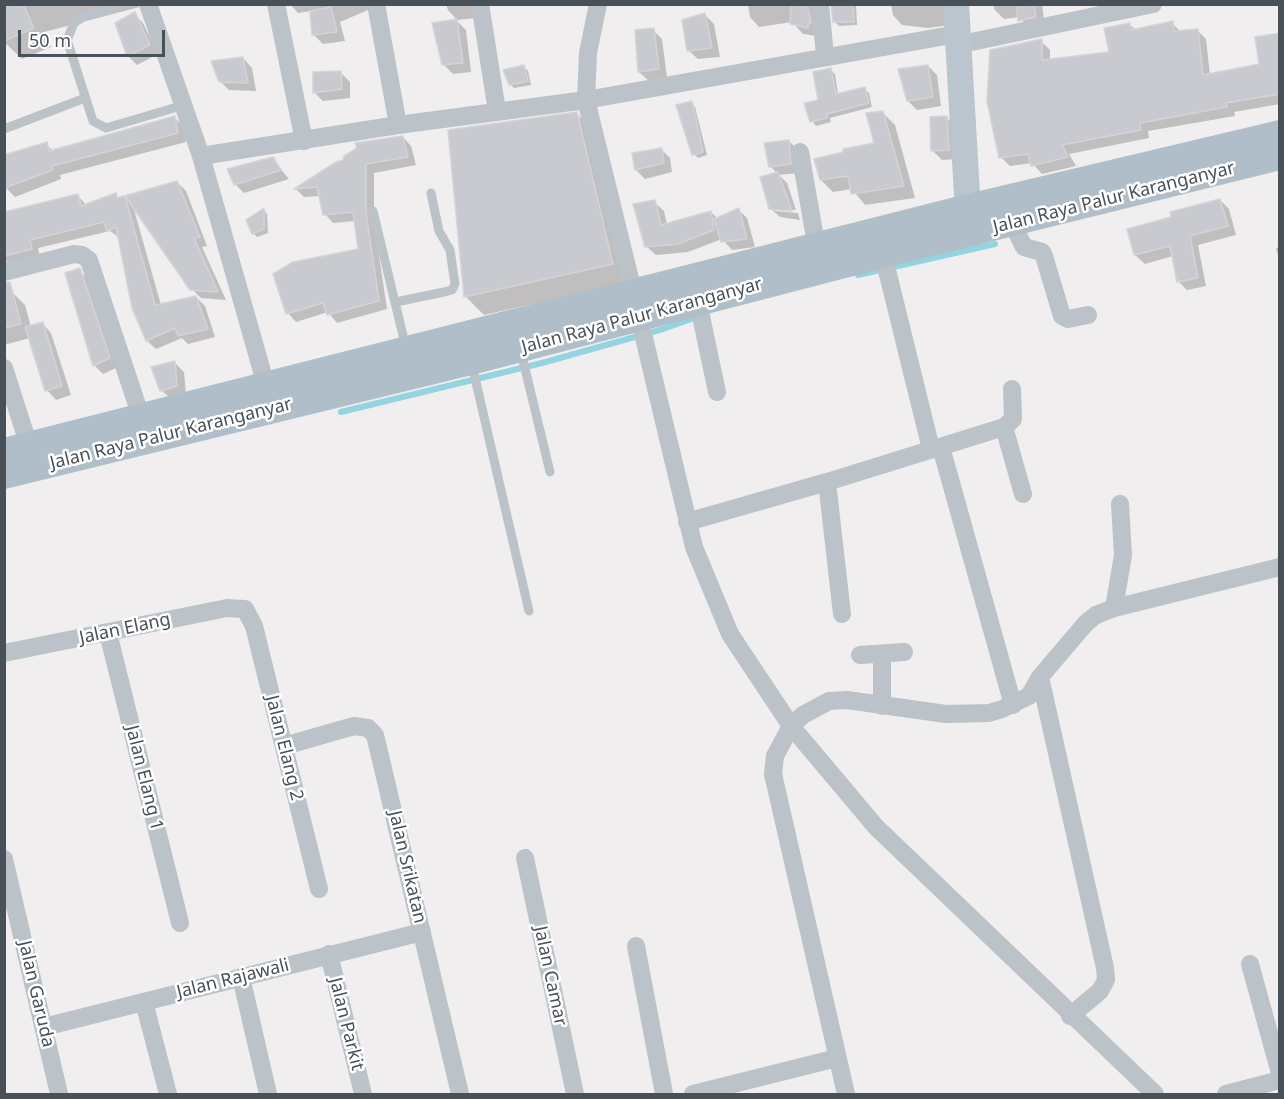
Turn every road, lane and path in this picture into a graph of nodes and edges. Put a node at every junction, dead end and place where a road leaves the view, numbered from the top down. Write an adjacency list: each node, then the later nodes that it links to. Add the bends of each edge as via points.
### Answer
1 (148, 4): 14 (street)
2 (276, 4): 19 (street)
3 (376, 4): 16 (street)
4 (480, 4): 15 (street)
5 (598, 4): 13 (street, via 588,53)
6 (820, 4): 11 (street)
7 (956, 4): 10 (main road)
8 (1153, 4): 10 (street)
9 (116, 7): 12 (lane, via 86,15 70,30 67,40)
10 (957, 40): 11 (street); 25 (main road)
11 (825, 56): 13 (street)
12 (85, 98): 14 (lane, via 93,121 106,128); 17 (lane)
13 (586, 100): 15 (street); 33 (street)
14 (184, 105): 21 (street)
15 (497, 111): 16 (street)
16 (398, 125): 19 (street)
17 (4, 129)
18 (1280, 134): 25 (main road, Jalan Raya Palur Karanganyar)
19 (304, 141): 21 (street)
20 (800, 152): 27 (street)
21 (201, 156): 40 (street)
22 (1280, 156): 26 (main road, Jalan Raya Palur Karanganyar)
23 (431, 194): 30 (lane, via 440,231 450,250 455,284 452,290)
24 (373, 211): 30 (lane)
25 (969, 221): 26 (main road, Jalan Raya Palur Karanganyar); 27 (main road, Jalan Raya Palur Karanganyar); 28 (main road, Jalan Raya Palur Karanganyar)
26 (1012, 223): 32 (street, via 1024,247 1042,252 1062,316 1068,319)
27 (817, 249): 31 (main road, Jalan Raya Palur Karanganyar)
28 (886, 266): 31 (main road, Jalan Raya Palur Karanganyar); 43 (street)
29 (4, 272): 41 (street, via 74,254 89,260)
30 (396, 302): 35 (lane)
31 (698, 303): 33 (main road, Jalan Raya Palur Karanganyar); 39 (street)
32 (1088, 315)
33 (640, 321): 34 (main road, Jalan Raya Palur Karanganyar); 35 (main road, Jalan Raya Palur Karanganyar); 50 (street)
34 (523, 360): 37 (main road, Jalan Raya Palur Karanganyar); 45 (lane)
35 (411, 363): 37 (main road, Jalan Raya Palur Karanganyar); 40 (main road, Jalan Raya Palur Karanganyar)
36 (4, 368): 44 (street)
37 (474, 374): 54 (lane)
38 (1012, 389): 42 (street, via 1012,419)
39 (717, 392)
40 (270, 397): 41 (main road, Jalan Raya Palur Karanganyar); 46 (main road, Jalan Raya Palur Karanganyar)
41 (141, 417): 44 (main road, Jalan Raya Palur Karanganyar)
42 (1004, 427): 43 (street); 48 (street)
43 (936, 448): 47 (street); 62 (street)
44 (17, 449)
45 (550, 472)
46 (4, 475)
47 (827, 482): 50 (street); 55 (street)
48 (1023, 494)
49 (1120, 504): 52 (street, via 1123,555)
50 (687, 522): 64 (street, via 730,633)
51 (1280, 567): 52 (street)
52 (1114, 608): 61 (street, via 1086,623)
53 (245, 609): 56 (street, Jalan Elang, via 227,608); 65 (street, Jalan Elang 2, via 254,626)
54 (529, 611)
55 (842, 614)
56 (108, 633): 58 (street, Jalan Elang); 69 (street, Jalan Elang 1)
57 (904, 652): 59 (street)
58 (4, 653)
59 (882, 654): 60 (street); 63 (street)
60 (860, 655)
61 (1040, 677): 62 (street, via 1029,696); 76 (street, via 1106,980)
62 (1013, 705): 63 (street, via 989,713 946,714)
63 (882, 706): 64 (street, via 829,701)
64 (791, 726): 76 (street, via 876,827); 78 (street, via 775,756 773,774)
65 (284, 746): 68 (street, Jalan Elang 2); 70 (street, Jalan Srikatan, via 354,726 373,732)
66 (525, 858): 87 (street, Jalan Camar)
67 (4, 859): 77 (street, Jalan Garuda)
68 (319, 889)
69 (180, 923)
70 (422, 932): 72 (street, Jalan Rajawali); 86 (street, Jalan Srikatan)
71 (636, 946): 88 (street)
72 (329, 954): 74 (street, Jalan Rajawali); 85 (street, Jalan Parkit)
73 (1250, 964): 79 (street)
74 (241, 978): 75 (street, Jalan Rajawali); 84 (street)
75 (144, 1002): 77 (street, Jalan Rajawali); 83 (street)
76 (1070, 1016): 91 (street)
77 (44, 1027): 82 (street, Jalan Garuda)
78 (837, 1058): 81 (street); 90 (street)
79 (1280, 1073)
80 (1280, 1080): 92 (street)
81 (752, 1087): 89 (street)
82 (59, 1095)
83 (168, 1095)
84 (268, 1095)
85 (363, 1095)
86 (460, 1095)
87 (575, 1095)
88 (664, 1095)
89 (693, 1095)
90 (846, 1095)
91 (1155, 1095)
92 (1226, 1095)

